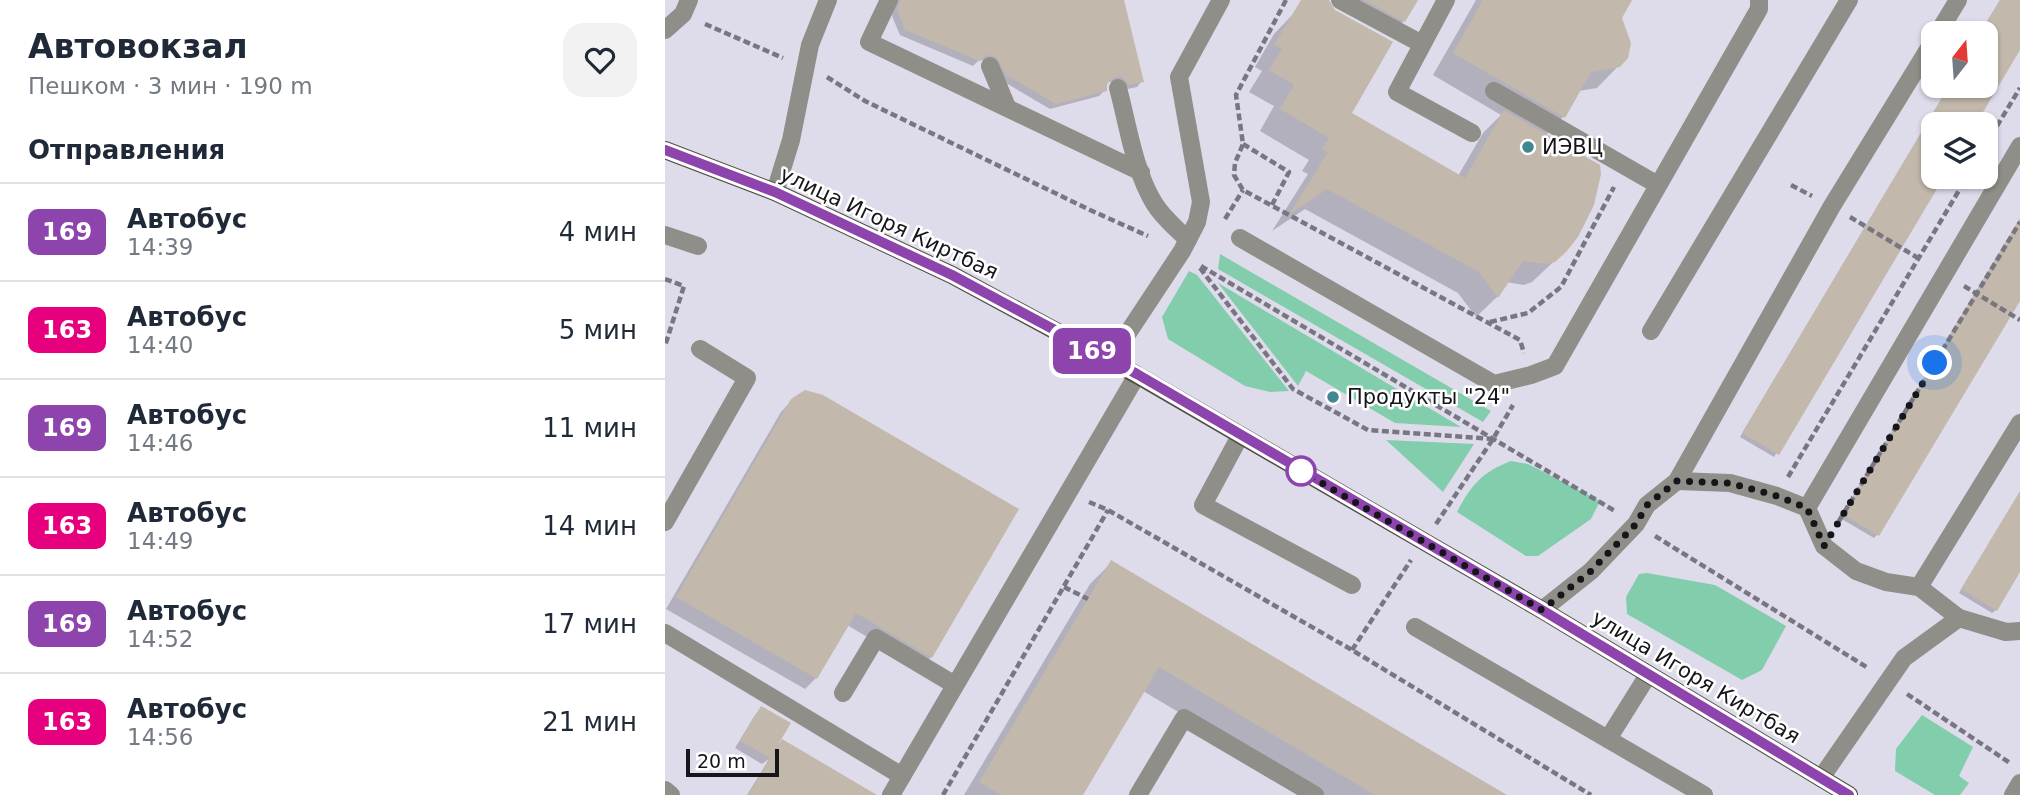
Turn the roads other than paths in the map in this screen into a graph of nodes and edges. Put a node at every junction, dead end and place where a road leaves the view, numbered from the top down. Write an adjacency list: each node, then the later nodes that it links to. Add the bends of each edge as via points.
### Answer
1 (828, 0): 23 (lane, via 810,45 791,140)
2 (889, 0): 17 (lane, via 869,42)
3 (1221, 0): 26 (lane, via 1179,77 1201,202)
4 (1341, 0): 12 (lane)
5 (1447, 0): 12 (lane)
6 (1759, 0): 22 (lane, via 1759,9)
7 (1849, 0): 28 (lane)
8 (1958, 0): 10 (lane)
9 (686, 7): 11 (lane)
10 (1945, 21)
11 (665, 30)
12 (1422, 44): 18 (lane, via 1397,92)
13 (1921, 61): 34 (lane, via 1832,206)
14 (990, 65): 17 (lane)
15 (1118, 88): 21 (lane)
16 (1494, 91): 22 (lane)
17 (1007, 107): 21 (lane)
18 (1472, 133)
19 (2020, 146): 35 (lane)
20 (665, 150): 23 (main road, улица Игоря Киртбая)
21 (1141, 172): 26 (lane, via 1154,202)
22 (1658, 186): 25 (lane, via 1555,366 1494,384)
23 (775, 192): 30 (main road, улица Игоря Киртбая, via 952,275)
24 (665, 235): 27 (lane)
25 (1240, 238)
26 (1185, 245): 30 (lane)
27 (698, 246)
28 (1651, 331)
29 (700, 349): 36 (lane, via 747,378)
30 (1110, 360): 31 (main road, улица Игоря Киртбая)
31 (1137, 374): 33 (main road, улица Игоря Киртбая); 45 (lane)
32 (2020, 423): 38 (lane)
33 (1240, 436): 37 (lane, via 1203,505); 39 (main road, улица Игоря Киртбая)
34 (1677, 481): 35 (lane, via 1730,483); 39 (lane, via 1647,505 1636,524 1591,571)
35 (1807, 508): 38 (lane, via 1824,546 1856,571)
36 (665, 522)
37 (1352, 585)
38 (1919, 587): 40 (lane)
39 (1542, 610): 44 (main road, улица Игоря Киртбая)
40 (1959, 618): 42 (lane, via 2006,632); 49 (lane, via 1904,659)
41 (1415, 627): 47 (lane)
42 (2020, 631)
43 (665, 633): 48 (lane)
44 (1648, 675): 47 (lane); 49 (main road, улица Игоря Киртбая)
45 (955, 685): 46 (lane, via 876,638); 48 (lane)
46 (843, 693)
47 (1608, 739): 57 (lane)
48 (902, 776): 54 (lane)
49 (1821, 778): 58 (main road, улица Игоря Киртбая)
50 (2020, 783): 59 (lane)
51 (1286, 787): 55 (lane, via 1184,718); 56 (lane)
52 (665, 790): 53 (lane)
53 (671, 795)
54 (891, 795)
55 (1138, 795)
56 (1315, 795)
57 (1704, 795)
58 (1849, 795)
59 (2013, 795)

